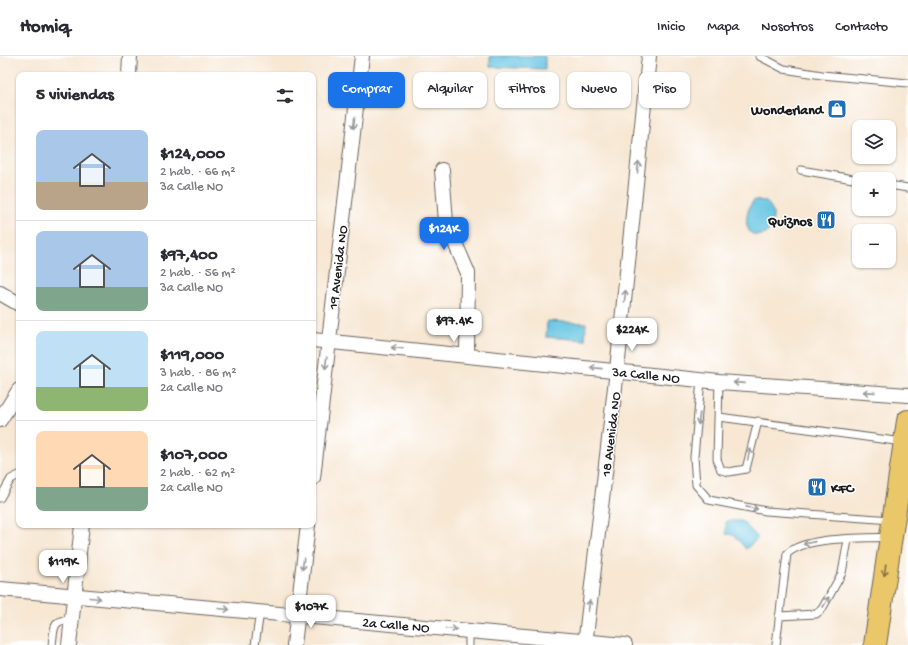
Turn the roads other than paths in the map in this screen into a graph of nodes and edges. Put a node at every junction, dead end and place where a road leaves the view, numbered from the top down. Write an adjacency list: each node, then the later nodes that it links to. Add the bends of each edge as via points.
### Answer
1 (130, 56): 5 (street)
2 (362, 56): 15 (street, 19 Avenida NO, one-way to 15)
3 (649, 56): 17 (street, 18 Avenida NO, one-way to 3)
4 (759, 56): 6 (lane, via 784,69)
5 (128, 72)
6 (908, 83)
7 (442, 170): 16 (street, via 446,222 468,272)
8 (801, 170): 9 (lane)
9 (852, 179)
10 (896, 186): 11 (lane)
11 (908, 188)
12 (0, 293): 13 (street)
13 (16, 302)
14 (316, 340): 15 (street, 3a Calle NO)
15 (329, 341): 16 (street, 3a Calle NO, one-way to 15); 26 (street, 19 Avenida NO, one-way to 26)
16 (467, 355): 17 (street, 3a Calle NO, one-way to 16)
17 (617, 370): 18 (street, 3a Calle NO); 40 (street, 18 Avenida NO, one-way to 17)
18 (701, 380): 19 (street, 3a Calle NO); 31 (lane, one-way to 31, via 694,457 696,485 709,500)
19 (719, 382): 21 (street, 3a Calle NO, one-way to 19); 22 (lane)
20 (16, 395): 23 (street)
21 (908, 395)
22 (719, 416): 24 (lane); 24 (lane, one-way to 24, via 716,459 721,470 729,472 746,469)
23 (0, 420)
24 (758, 421): 25 (lane)
25 (906, 431): 31 (highway)
26 (316, 452)
27 (16, 476): 28 (lane, via 11,479)
28 (0, 498)
29 (82, 528): 34 (street)
30 (308, 528): 36 (street, one-way to 36)
31 (892, 529): 32 (lane); 48 (highway, one-way to 48)
32 (848, 540): 37 (lane, one-way to 32, via 816,614 822,609 842,573); 37 (lane, one-way to 37, via 814,542 793,548 787,554)
33 (0, 589): 34 (street, 2a Calle NO)
34 (74, 596): 35 (street, 2a Calle NO, one-way to 35); 38 (street)
35 (260, 612): 36 (street, 2a Calle NO); 43 (lane)
36 (297, 615): 39 (street, 2a Calle NO, one-way to 39); 44 (street)
37 (779, 616): 47 (lane)
38 (71, 621): 41 (lane, via 57,622 54,626); 42 (street)
39 (469, 630): 40 (street, 2a Calle NO); 45 (lane)
40 (585, 643): 46 (street, 2a Calle NO)
41 (52, 645)
42 (69, 645)
43 (255, 645)
44 (294, 645)
45 (468, 645)
46 (626, 645)
47 (776, 645)
48 (875, 645)

